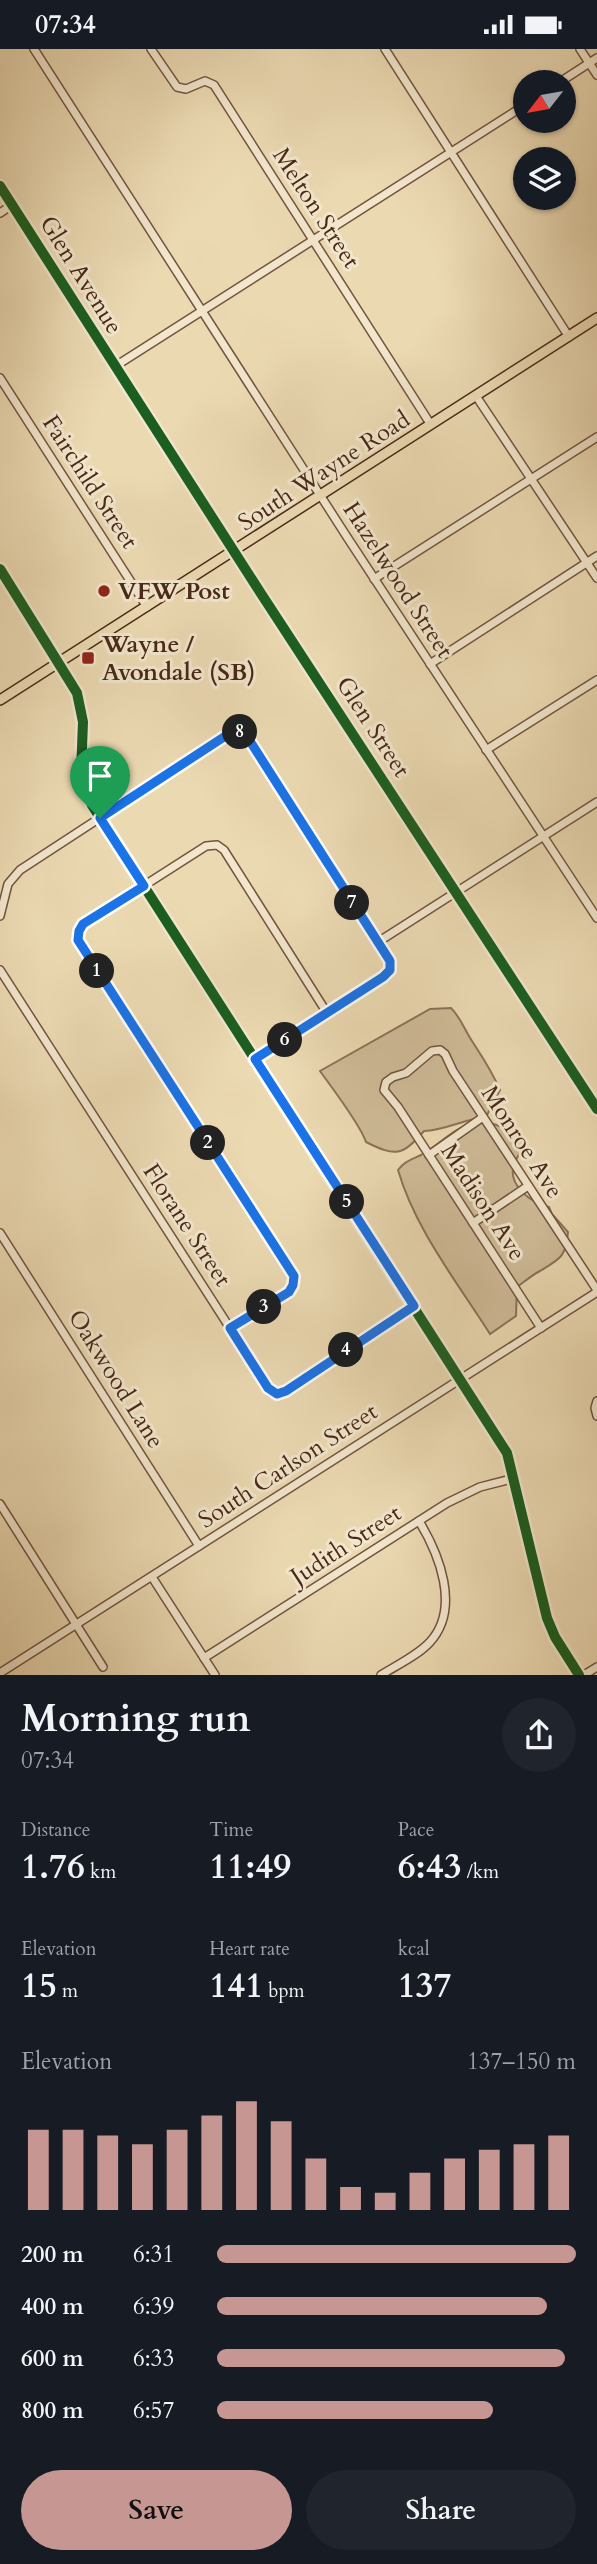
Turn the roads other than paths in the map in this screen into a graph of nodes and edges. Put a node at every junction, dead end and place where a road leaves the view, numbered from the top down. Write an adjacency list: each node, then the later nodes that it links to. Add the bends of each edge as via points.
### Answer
1 (34, 49): 15 (street, Hazelwood Street)
2 (151, 49): 14 (street, Melton Street, via 177,87 186,89 205,81 214,85)
3 (385, 49): 10 (street)
4 (580, 49): 6 (street)
5 (597, 58): 6 (street)
6 (589, 63): 7 (street); 8 (street)
7 (576, 72)
8 (597, 75)
9 (513, 113): 10 (street)
10 (451, 152): 14 (street); 17 (street)
11 (0, 186): 12 (street, Glen Avenue)
12 (12, 205): 13 (street); 18 (street, Glen Avenue)
13 (0, 213)
14 (313, 239): 15 (street); 21 (street, Melton Street)
15 (201, 311): 18 (street); 24 (street, Hazelwood Street)
16 (597, 318): 17 (main road, South Wayne Road)
17 (569, 337): 20 (main road, South Wayne Road)
18 (114, 367): 25 (street, Glen Street)
19 (0, 378): 31 (street, Fairchild Street)
20 (476, 396): 21 (main road, South Wayne Road); 23 (street)
21 (431, 425): 24 (main road, South Wayne Road)
22 (597, 437): 23 (street)
23 (531, 479): 27 (street); 30 (street)
24 (320, 496): 25 (main road, South Wayne Road); 30 (street, Hazelwood Street)
25 (234, 552): 31 (main road, South Wayne Road); 41 (street, Glen Street)
26 (597, 556): 27 (street)
27 (587, 562): 29 (street); 33 (street)
28 (0, 569): 32 (street)
29 (597, 578)
30 (374, 579): 33 (street, Hazelwood Street)
31 (147, 607): 32 (main road, South Wayne Road)
32 (60, 663): 35 (main road, South Wayne Road); 38 (street, via 80,701 82,780)
33 (430, 664): 36 (street, Hazelwood Street)
34 (597, 680): 36 (street)
35 (0, 701)
36 (486, 750): 39 (street, Hazelwood Street)
37 (597, 803): 39 (street)
38 (100, 818): 40 (street); 42 (street, via 16,873 8,884); 44 (street, via 230,733 242,733)
39 (543, 837): 41 (street); 43 (street, Hazelwood Street)
40 (144, 886): 46 (street, via 206,846 223,850); 47 (street); 57 (street, via 83,924 78,940 294,1276 289,1292)
41 (455, 893): 44 (street); 49 (street, Glen Street)
42 (0, 916)
43 (597, 918)
44 (378, 942): 46 (street, via 390,961 389,972)
45 (0, 970): 57 (street, Florane Street)
46 (327, 1013): 47 (street)
47 (255, 1059): 56 (street)
48 (390, 1100): 50 (street, Monroe Ave, via 384,1090 386,1082 439,1050); 51 (street, Madison Ave)
49 (597, 1109)
50 (483, 1117): 51 (street); 52 (street, Monroe Ave)
51 (429, 1155): 53 (street, Madison Ave)
52 (528, 1186): 53 (street); 55 (street, Monroe Ave)
53 (473, 1223): 58 (street, Madison Ave)
54 (0, 1233): 65 (street, Oakwood Lane)
55 (597, 1291): 58 (street, South Carlson Street)
56 (414, 1306): 57 (street, Florane Street, via 277,1394 268,1388); 59 (street)
57 (230, 1328)
58 (541, 1328): 59 (street, South Carlson Street)
59 (461, 1378): 62 (street, via 508,1453); 65 (street, South Carlson Street)
60 (596, 1402): 61 (street)
61 (597, 1416)
62 (515, 1478): 64 (street, Judith Street, via 469,1491); 75 (street, via 547,1618)
63 (0, 1504): 67 (street)
64 (419, 1521): 68 (street, Judith Street); 74 (street, via 439,1563 445,1594 443,1618 430,1641)
65 (199, 1546): 66 (street, South Carlson Street)
66 (152, 1577): 67 (street, South Carlson Street); 68 (street)
67 (76, 1625): 70 (street); 72 (street, South Carlson Street)
68 (204, 1658): 73 (street)
69 (0, 1661): 72 (street)
70 (103, 1667)
71 (597, 1667): 75 (street)
72 (3, 1671)
73 (215, 1675)
74 (381, 1675)
75 (581, 1675)

